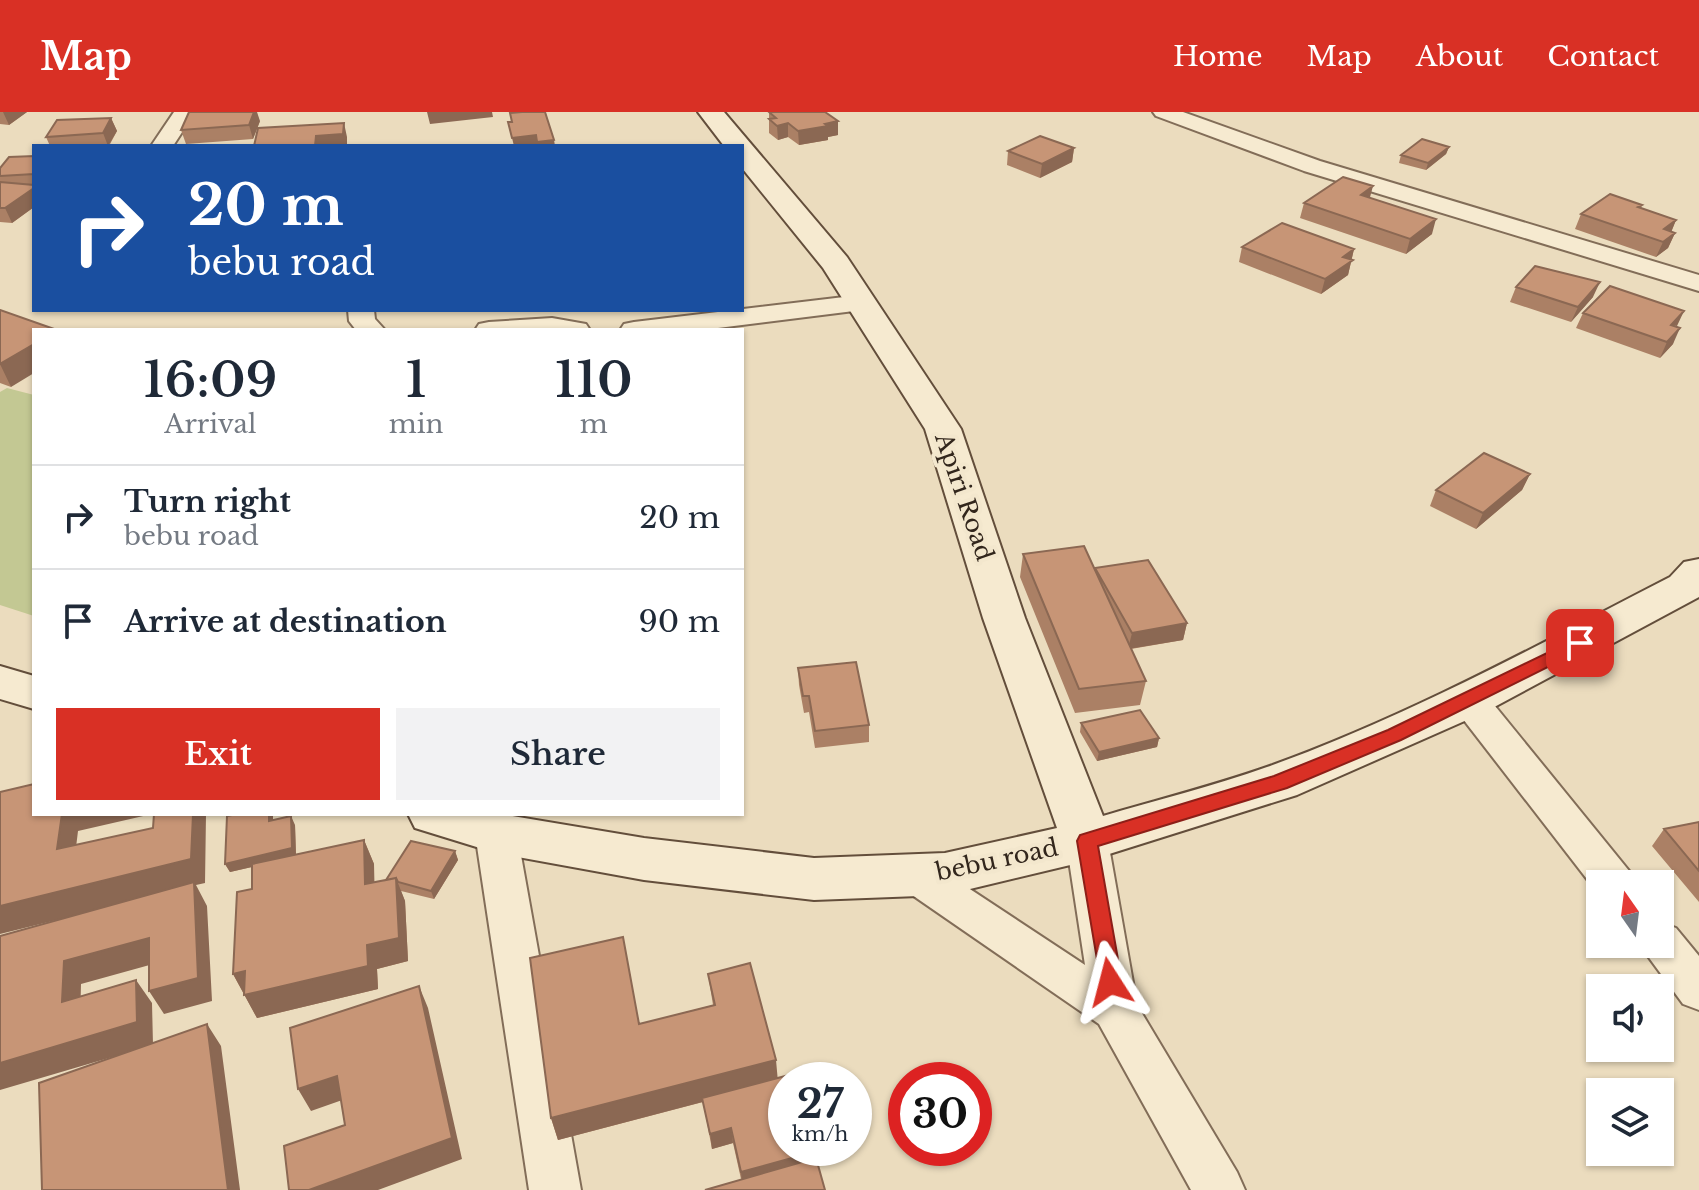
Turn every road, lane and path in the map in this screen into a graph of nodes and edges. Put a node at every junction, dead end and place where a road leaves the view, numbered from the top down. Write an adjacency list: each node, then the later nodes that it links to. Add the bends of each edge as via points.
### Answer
1 (189, 112): 4 (street)
2 (711, 112): 5 (street)
3 (1163, 112): 7 (street, via 1312,166)
4 (163, 144)
5 (736, 144)
6 (744, 153): 8 (street, Apiri Road, via 836,264)
7 (1699, 283)
8 (861, 303): 11 (street); 18 (street, Apiri Road, via 943,429 1004,618)
9 (520, 328): 10 (street)
10 (564, 328)
11 (651, 328)
12 (1699, 572): 15 (street, bebu road, via 1685,587)
13 (0, 682): 14 (street)
14 (32, 692)
15 (1469, 700): 18 (street, bebu road, via 1280,782); 19 (street)
16 (440, 816): 17 (street, bebu road)
17 (496, 833): 20 (street, bebu road, via 644,859 814,879); 24 (street)
18 (1087, 841): 20 (street, bebu road); 23 (street)
19 (1604, 870)
20 (917, 876): 23 (street)
21 (1674, 958): 22 (street)
22 (1699, 990)
23 (1115, 1010): 25 (street)
24 (555, 1190)
25 (1219, 1190)

